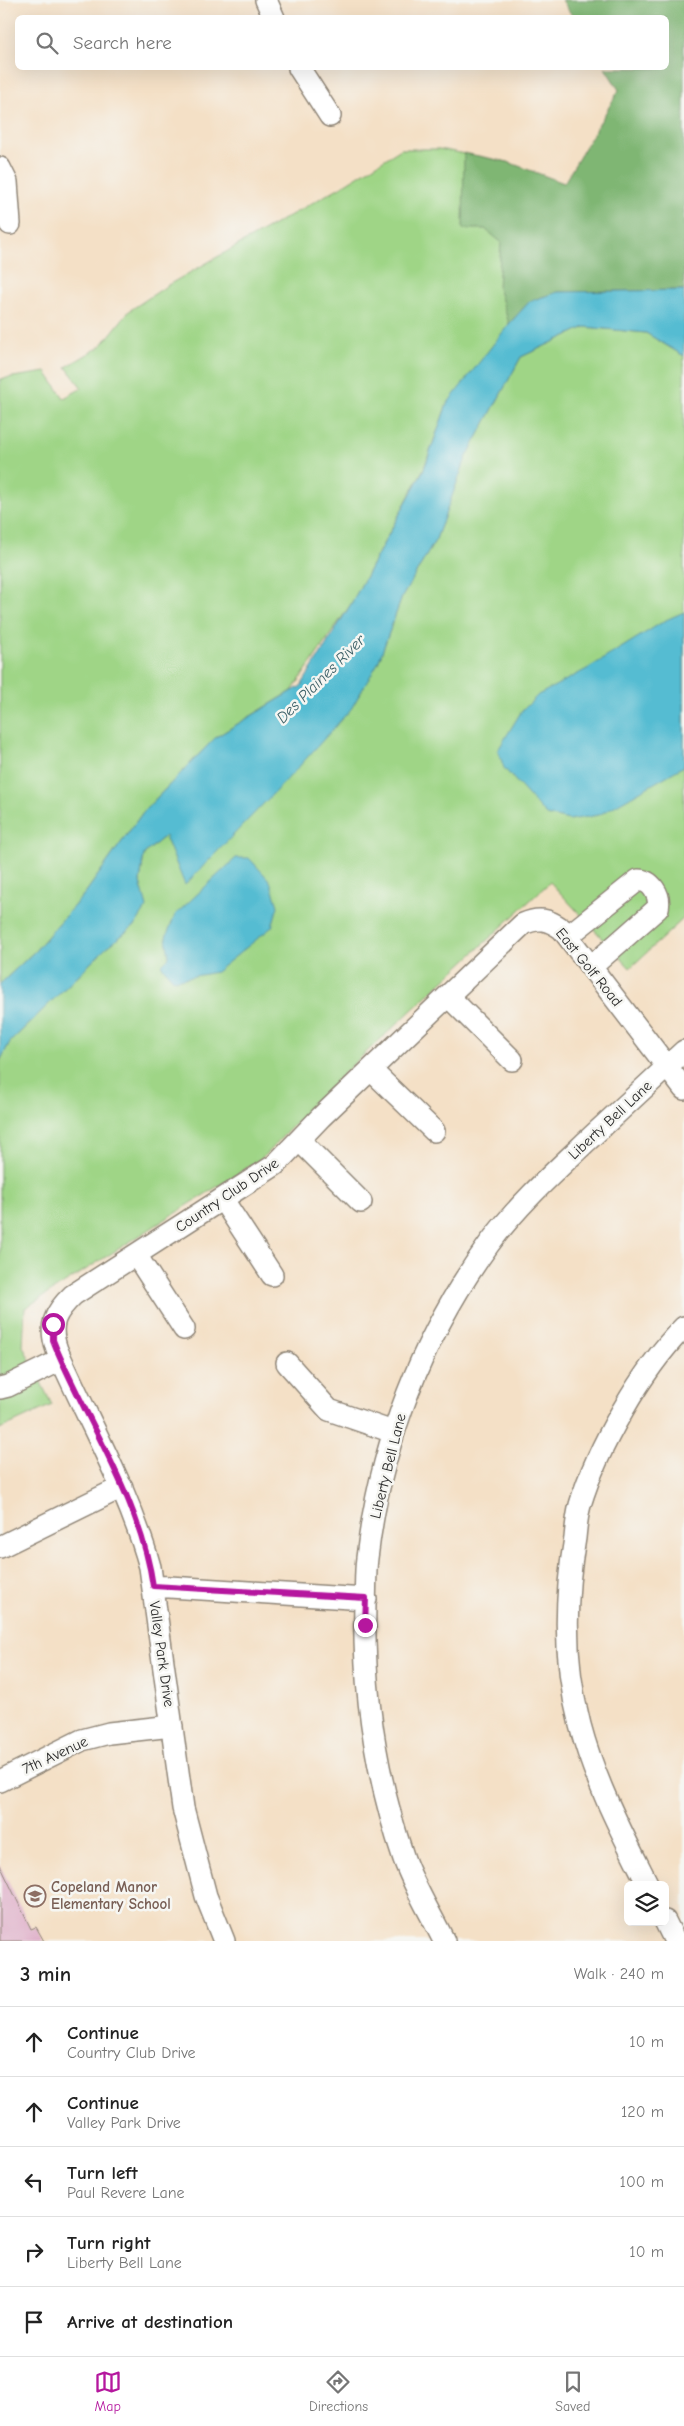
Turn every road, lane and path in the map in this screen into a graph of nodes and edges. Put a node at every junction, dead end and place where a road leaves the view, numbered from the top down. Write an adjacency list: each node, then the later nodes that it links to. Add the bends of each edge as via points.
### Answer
1 (266, 0): 2 (street)
2 (273, 15)
3 (300, 70): 4 (street)
4 (330, 116)
5 (0, 168): 6 (street, via 7,182)
6 (10, 224)
7 (568, 936): 8 (street, East Golf Road); 8 (street, via 638,880 647,881 652,887 659,898 658,908); 9 (street, East Golf Road, via 552,921 533,919 523,924)
8 (591, 967): 13 (street, East Golf Road)
9 (476, 969): 10 (street, Country Club Drive)
10 (448, 996): 12 (street); 14 (street, Country Club Drive)
11 (684, 1051): 13 (street, Liberty Bell Lane)
12 (512, 1060)
13 (667, 1067): 15 (street, East Golf Road); 27 (street, Liberty Bell Lane, via 534,1190 490,1243 443,1314)
14 (371, 1070): 16 (street); 17 (street, Country Club Drive)
15 (684, 1089)
16 (434, 1131)
17 (299, 1140): 18 (street, Country Club Drive, via 275,1165); 19 (street)
18 (223, 1200): 20 (street, Country Club Drive); 21 (street)
19 (361, 1202)
20 (136, 1255): 23 (street); 24 (street, Country Club Drive, via 73,1295 59,1308 53,1324 53,1340)
21 (272, 1275)
22 (684, 1327): 34 (street, via 639,1382 605,1444 580,1505 568,1575 567,1661 580,1725 601,1788)
23 (184, 1329)
24 (59, 1355): 26 (street); 28 (street, Valley Park Drive)
25 (287, 1363): 27 (street, via 329,1410)
26 (0, 1388)
27 (393, 1432): 31 (street, Liberty Bell Lane, via 366,1559)
28 (122, 1487): 29 (street); 30 (street, Valley Park Drive, via 140,1532)
29 (0, 1547)
30 (153, 1586): 31 (street); 32 (street, Valley Park Drive)
31 (366, 1598): 37 (street, Liberty Bell Lane, via 367,1682 388,1806 405,1862)
32 (172, 1726): 33 (street, 7th Avenue, via 109,1733 82,1740); 36 (street, Valley Park Drive, via 191,1845)
33 (0, 1781)
34 (646, 1881)
35 (668, 1926): 38 (street)
36 (224, 1941)
37 (444, 1941)
38 (675, 1941)

